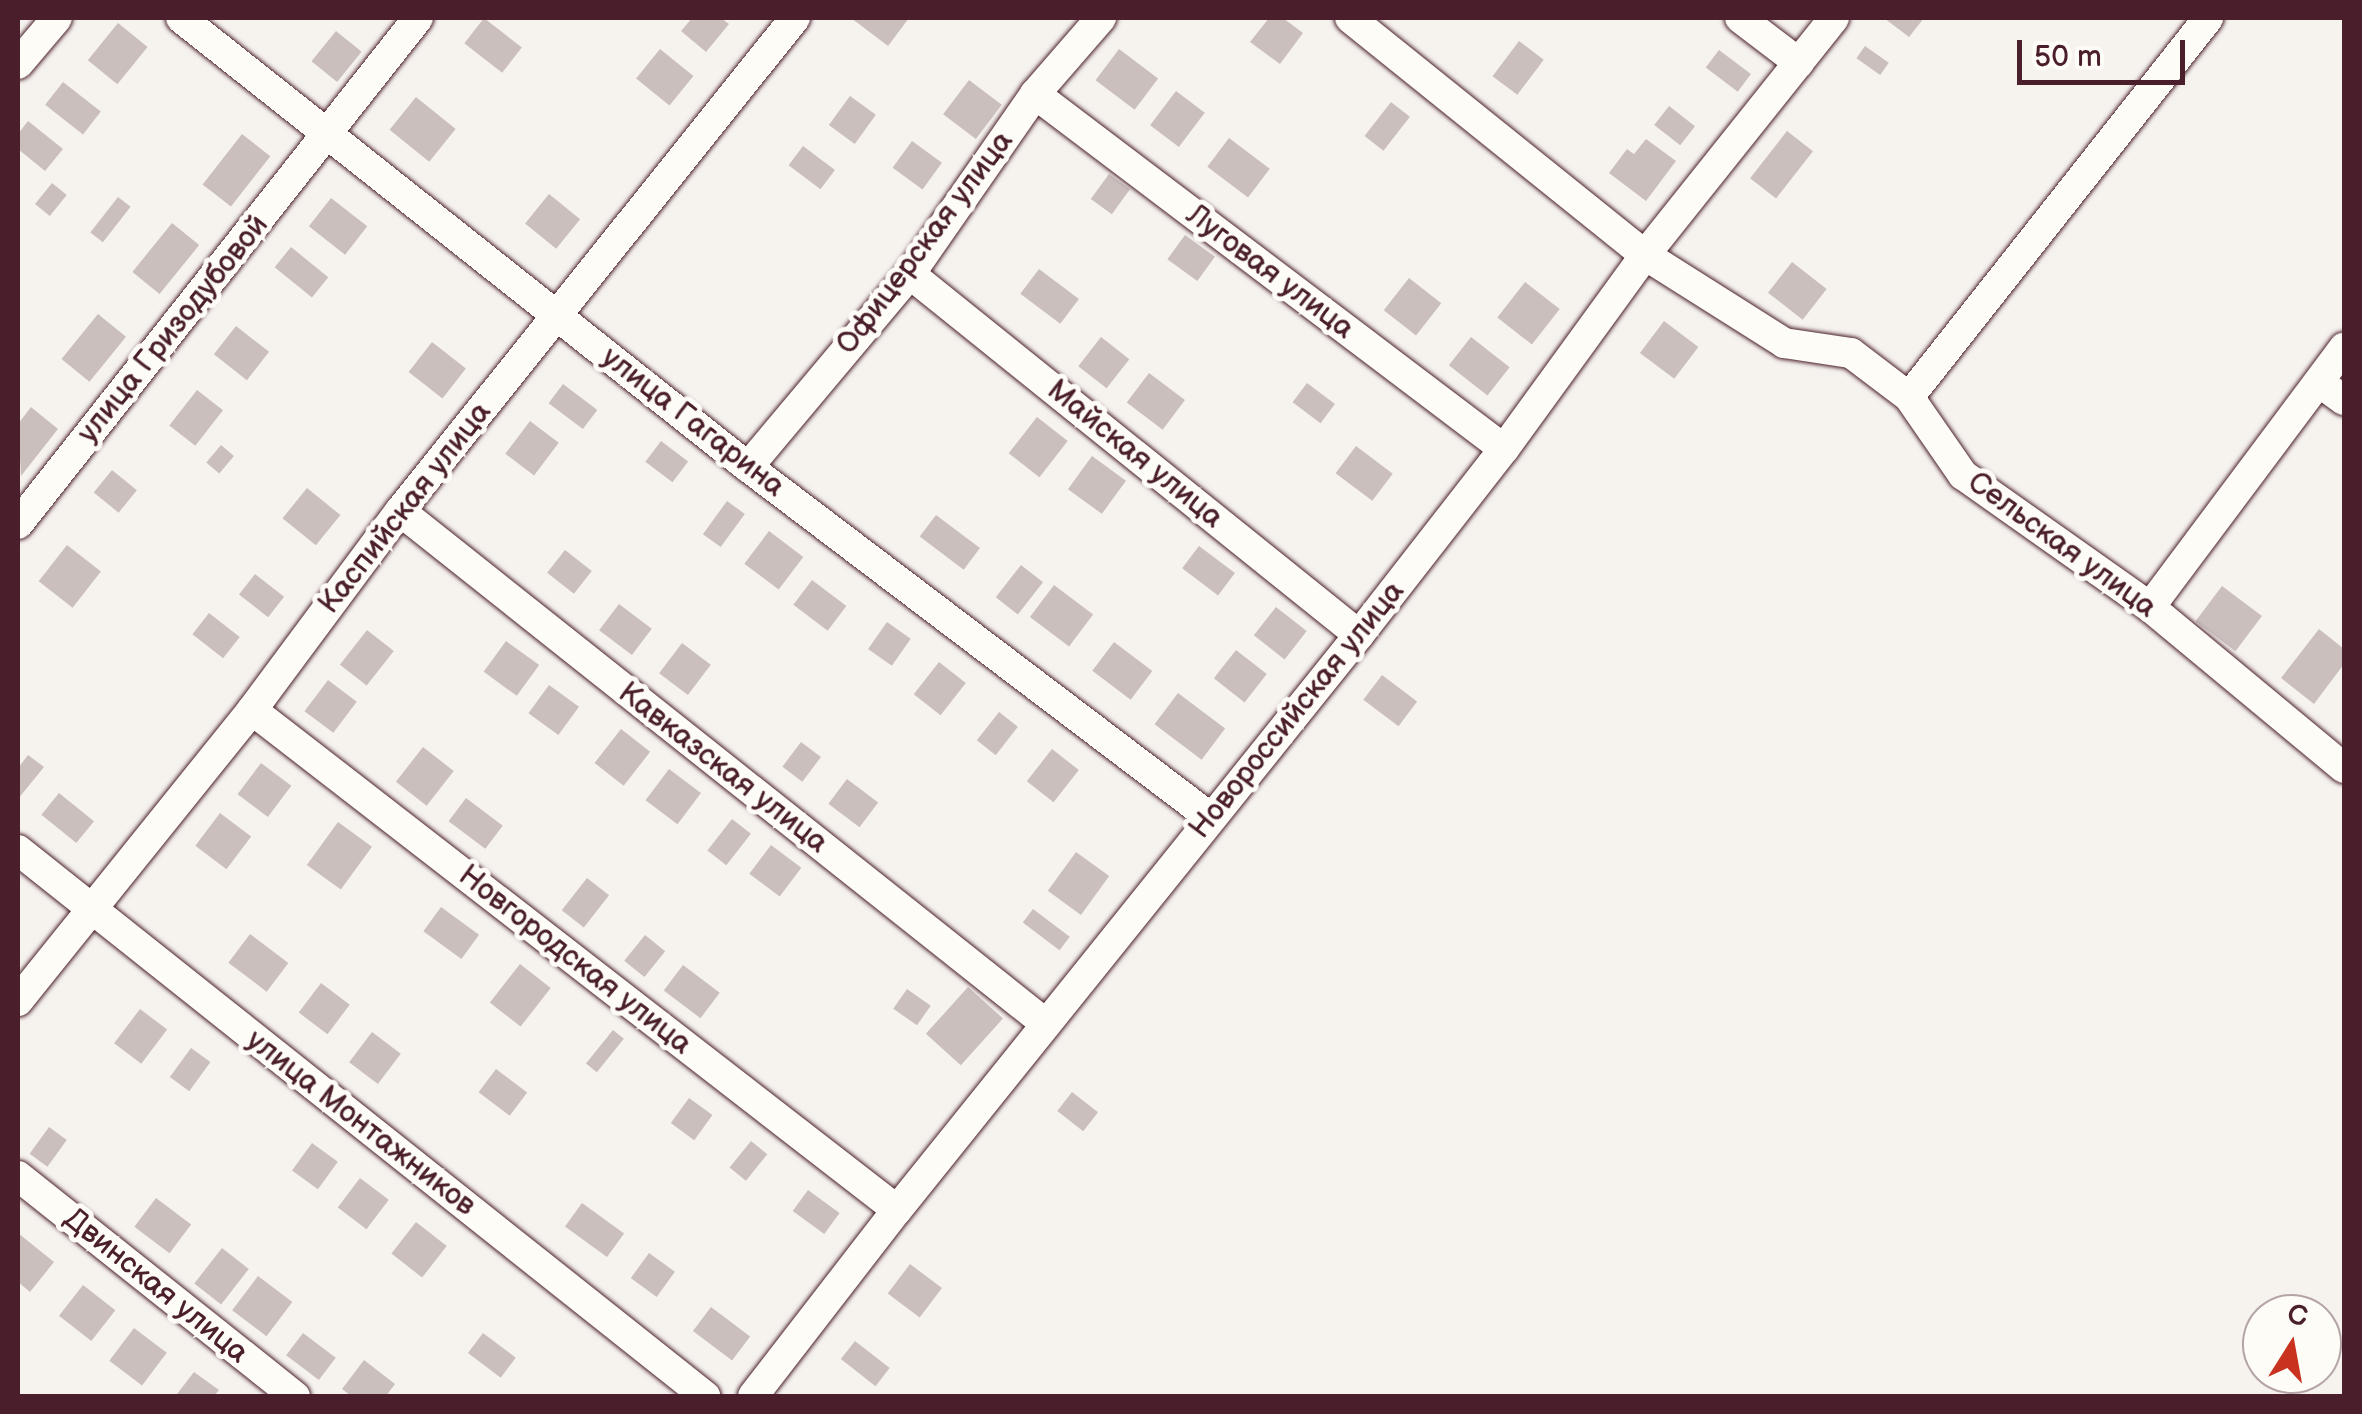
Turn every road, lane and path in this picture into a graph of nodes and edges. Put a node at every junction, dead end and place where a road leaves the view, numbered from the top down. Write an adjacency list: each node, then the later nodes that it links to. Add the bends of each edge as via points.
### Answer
1 (57, 18): 11 (street)
2 (181, 18): 13 (street, улица Гагарина)
3 (418, 18): 13 (street, улица Гризодубовой)
4 (795, 18): 16 (street, Каспийская улица)
5 (1101, 18): 12 (street, Офицерская улица)
6 (1350, 18): 14 (street, Сельская улица)
7 (1740, 18): 10 (street)
8 (1834, 18): 10 (street, Новороссийская улица)
9 (2208, 18): 19 (street)
10 (1799, 63): 14 (street, Новороссийская улица)
11 (18, 64)
12 (1035, 94): 15 (street, Офицерская улица); 20 (street, Луговая улица)
13 (328, 134): 16 (street, улица Гагарина); 23 (street, улица Гризодубовой)
14 (1646, 255): 19 (street, Сельская улица, via 1784,343 1850,352); 20 (street, Новороссийская улица)
15 (910, 274): 21 (street, Офицерская улица); 25 (street, Майская улица)
16 (557, 314): 21 (street, улица Гагарина); 22 (street, Каспийская улица)
17 (2344, 348): 18 (street)
18 (2332, 391): 24 (street)
19 (1909, 397): 24 (street, Сельская улица, via 1963,474)
20 (1504, 449): 25 (street, Новороссийская улица)
21 (748, 467): 28 (street, улица Гагарина)
22 (400, 511): 26 (street, Каспийская улица); 32 (street, Кавказская улица)
23 (18, 524)
24 (2150, 607): 27 (street, Сельская улица)
25 (1358, 635): 28 (street, Новороссийская улица)
26 (252, 710): 30 (street, Каспийская улица); 34 (street, Новгородская улица)
27 (2344, 768)
28 (1211, 818): 32 (street, Новороссийская улица)
29 (18, 850): 30 (street, улица Монтажников)
30 (92, 909): 31 (street, Каспийская улица); 36 (street, улица Монтажников)
31 (18, 1001)
32 (1046, 1024): 34 (street, Новороссийская улица)
33 (18, 1176): 35 (street, Двинская улица)
34 (897, 1210): 37 (street, Новороссийская улица)
35 (295, 1396)
36 (705, 1396)
37 (753, 1396)

